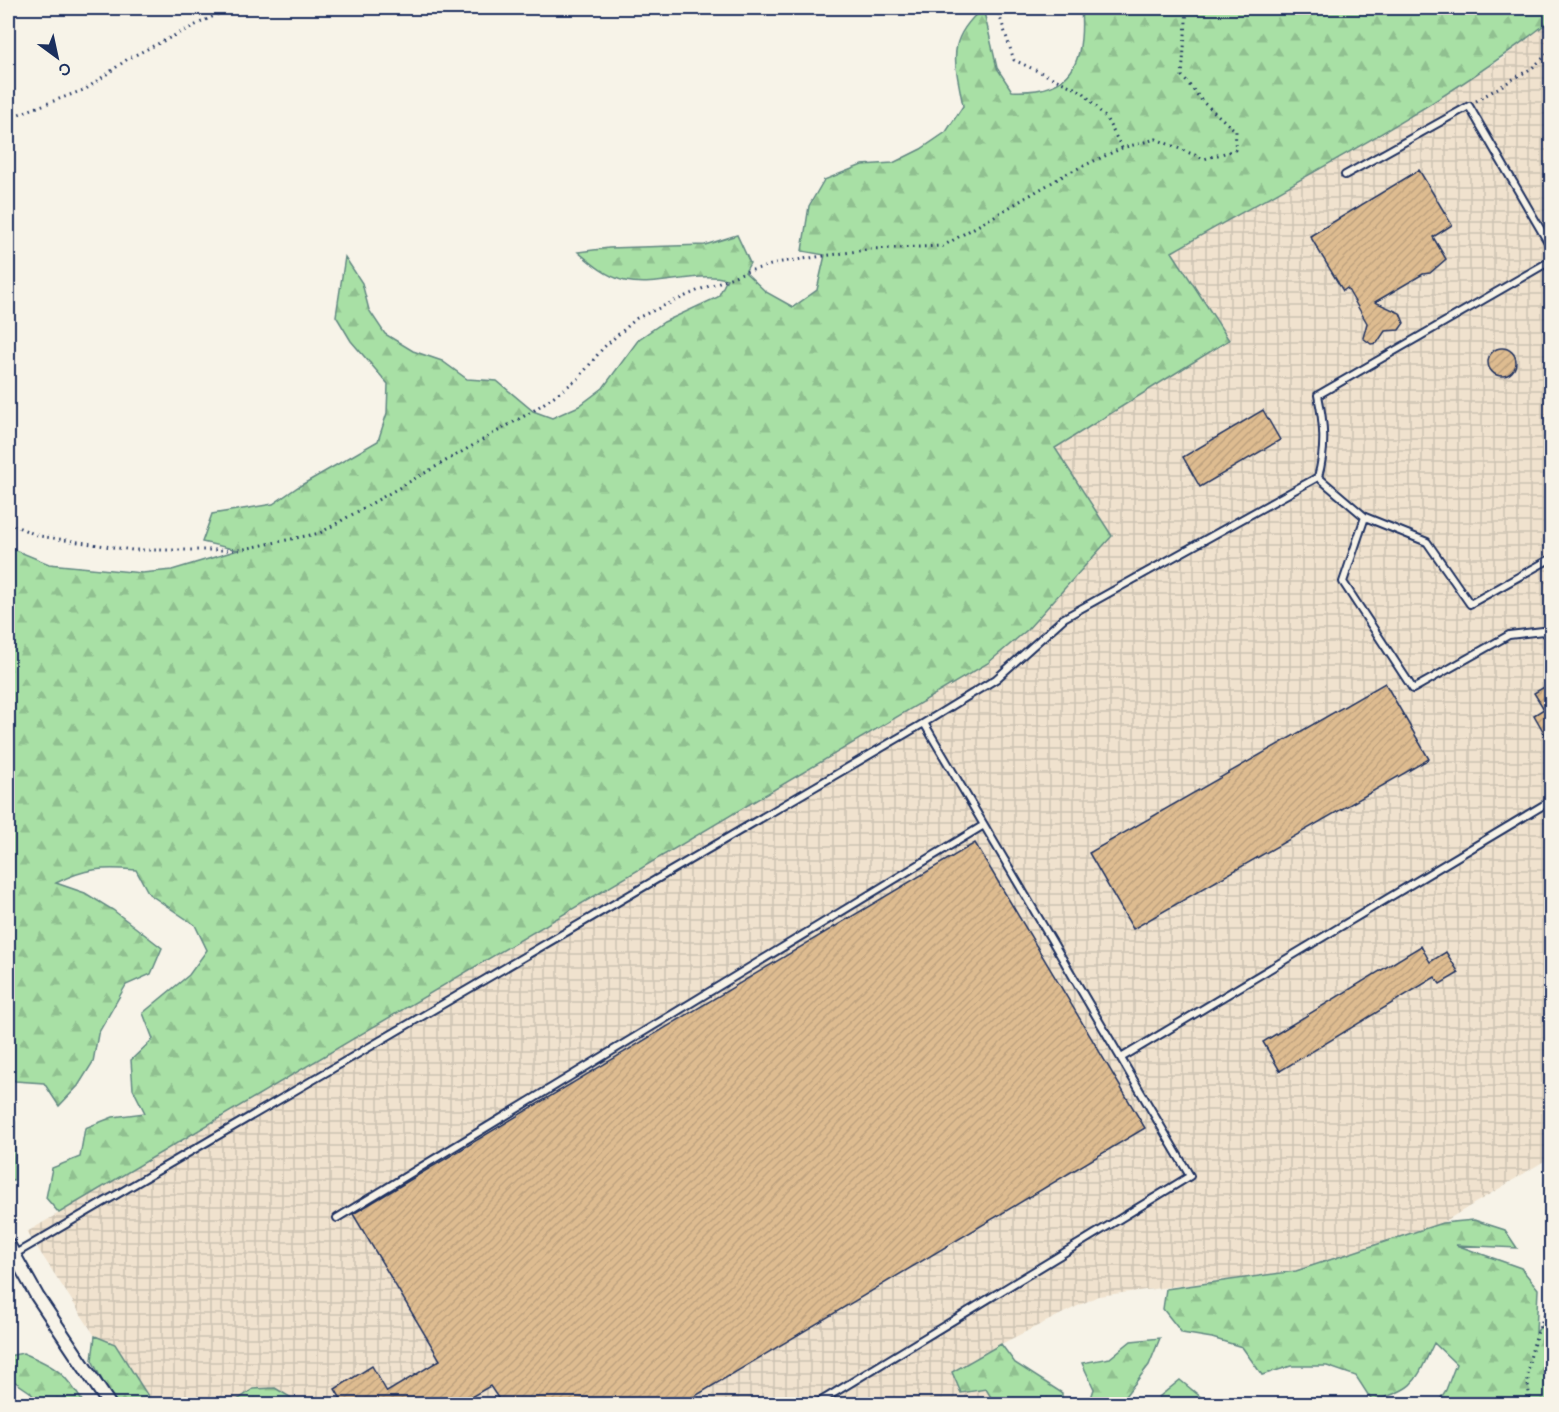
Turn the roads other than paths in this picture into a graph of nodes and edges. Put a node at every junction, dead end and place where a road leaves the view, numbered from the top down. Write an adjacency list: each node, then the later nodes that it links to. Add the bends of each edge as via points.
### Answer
1 (1345, 175): 2 (lane, via 1469,106)
2 (1551, 249)
3 (1551, 260): 4 (lane, via 1318,395 1325,452)
4 (1318, 477): 5 (lane); 8 (lane, via 1064,618 996,679)
5 (1365, 517): 6 (lane, via 1427,542 1470,604); 7 (lane, via 1343,582 1413,689 1509,635 1543,631)
6 (1551, 558)
7 (1551, 638)
8 (924, 723): 10 (lane); 13 (lane)
9 (1551, 800): 11 (lane)
10 (984, 825): 11 (lane); 12 (lane)
11 (1120, 1058): 15 (lane, via 1190,1176)
12 (337, 1218)
13 (11, 1249): 14 (street, via 37,1296)
14 (109, 1404)
15 (816, 1404)

